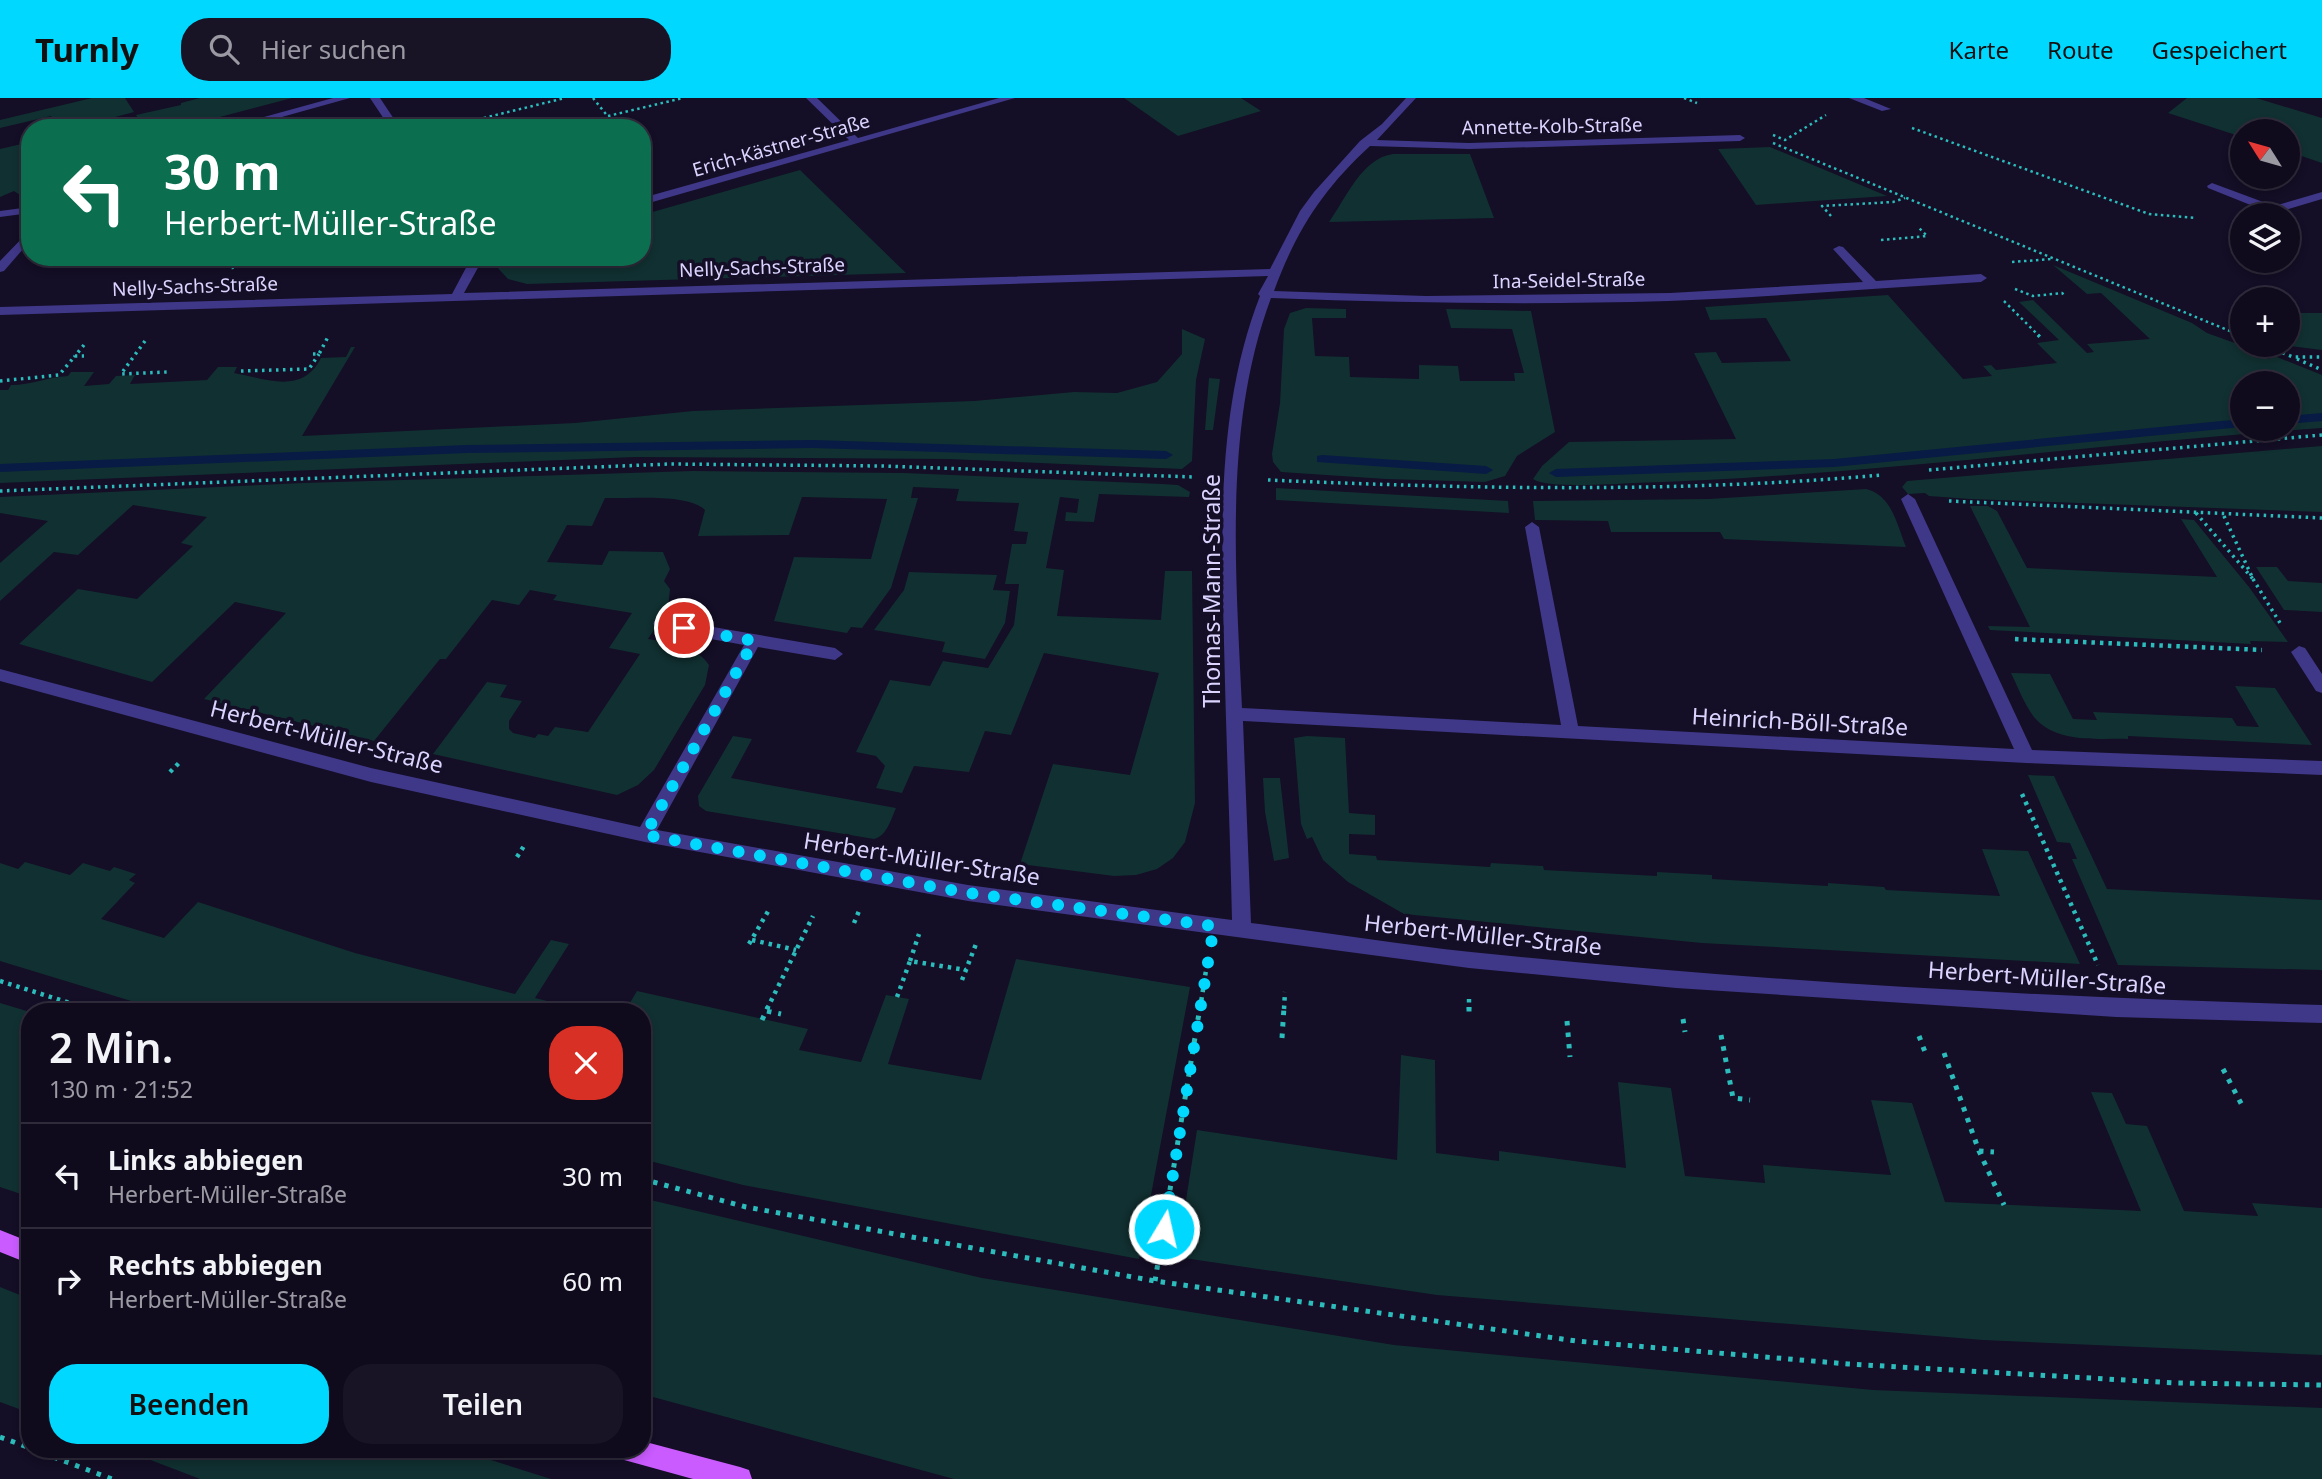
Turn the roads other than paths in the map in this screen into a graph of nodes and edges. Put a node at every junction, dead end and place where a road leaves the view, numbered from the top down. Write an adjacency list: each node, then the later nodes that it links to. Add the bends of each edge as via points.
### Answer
1 (345, 98): 8 (street)
2 (375, 98): 9 (street)
3 (811, 98): 11 (street)
4 (1010, 98): 11 (street, Erich-Kästner-Straße)
5 (1411, 98): 12 (street, Thomas-Mann-Straße)
6 (1854, 98): 7 (street)
7 (1886, 110)
8 (264, 119)
9 (389, 119)
10 (1740, 138): 12 (street, Annette-Kolb-Straße, via 1469,146)
11 (856, 141): 15 (street, Erich-Kästner-Straße)
12 (1364, 143): 24 (street, Thomas-Mann-Straße, via 1308,209)
13 (2212, 186): 16 (street)
14 (2322, 195): 17 (street)
15 (651, 199)
16 (2256, 203)
17 (2296, 203)
18 (21, 211): 19 (street)
19 (0, 214)
20 (21, 244): 23 (street)
21 (1839, 249): 26 (street)
22 (473, 266): 28 (street)
23 (0, 268)
24 (1273, 272): 27 (street, Thomas-Mann-Straße); 28 (street, Nelly-Sachs-Straße)
25 (1982, 278): 26 (street, Ina-Seidel-Straße)
26 (1874, 286): 27 (street, Ina-Seidel-Straße, via 1713,296 1522,300)
27 (1264, 294): 38 (street, Thomas-Mann-Straße, via 1245,357 1231,478)
28 (456, 296): 29 (street, Nelly-Sachs-Straße)
29 (0, 311)
30 (1908, 499): 40 (street)
31 (1532, 527): 39 (street)
32 (661, 624): 33 (street)
33 (754, 641): 35 (street); 42 (street)
34 (2299, 652): 37 (street)
35 (835, 654)
36 (0, 675): 42 (street, Herbert-Müller-Straße, via 371,775)
37 (2322, 687)
38 (1234, 714): 39 (street, Heinrich-Böll-Straße); 43 (street, Thomas-Mann-Straße)
39 (1571, 731): 40 (street, Heinrich-Böll-Straße)
40 (2026, 756): 41 (street, Heinrich-Böll-Straße)
41 (2322, 768)
42 (645, 835): 43 (street, Herbert-Müller-Straße, via 968,893)
43 (1242, 929): 44 (street, Herbert-Müller-Straße, via 1469,960 1648,976 2116,1008)
44 (2322, 1014)
45 (0, 1241): 46 (main road)
46 (21, 1249)
47 (651, 1456): 48 (main road)
48 (740, 1479)

